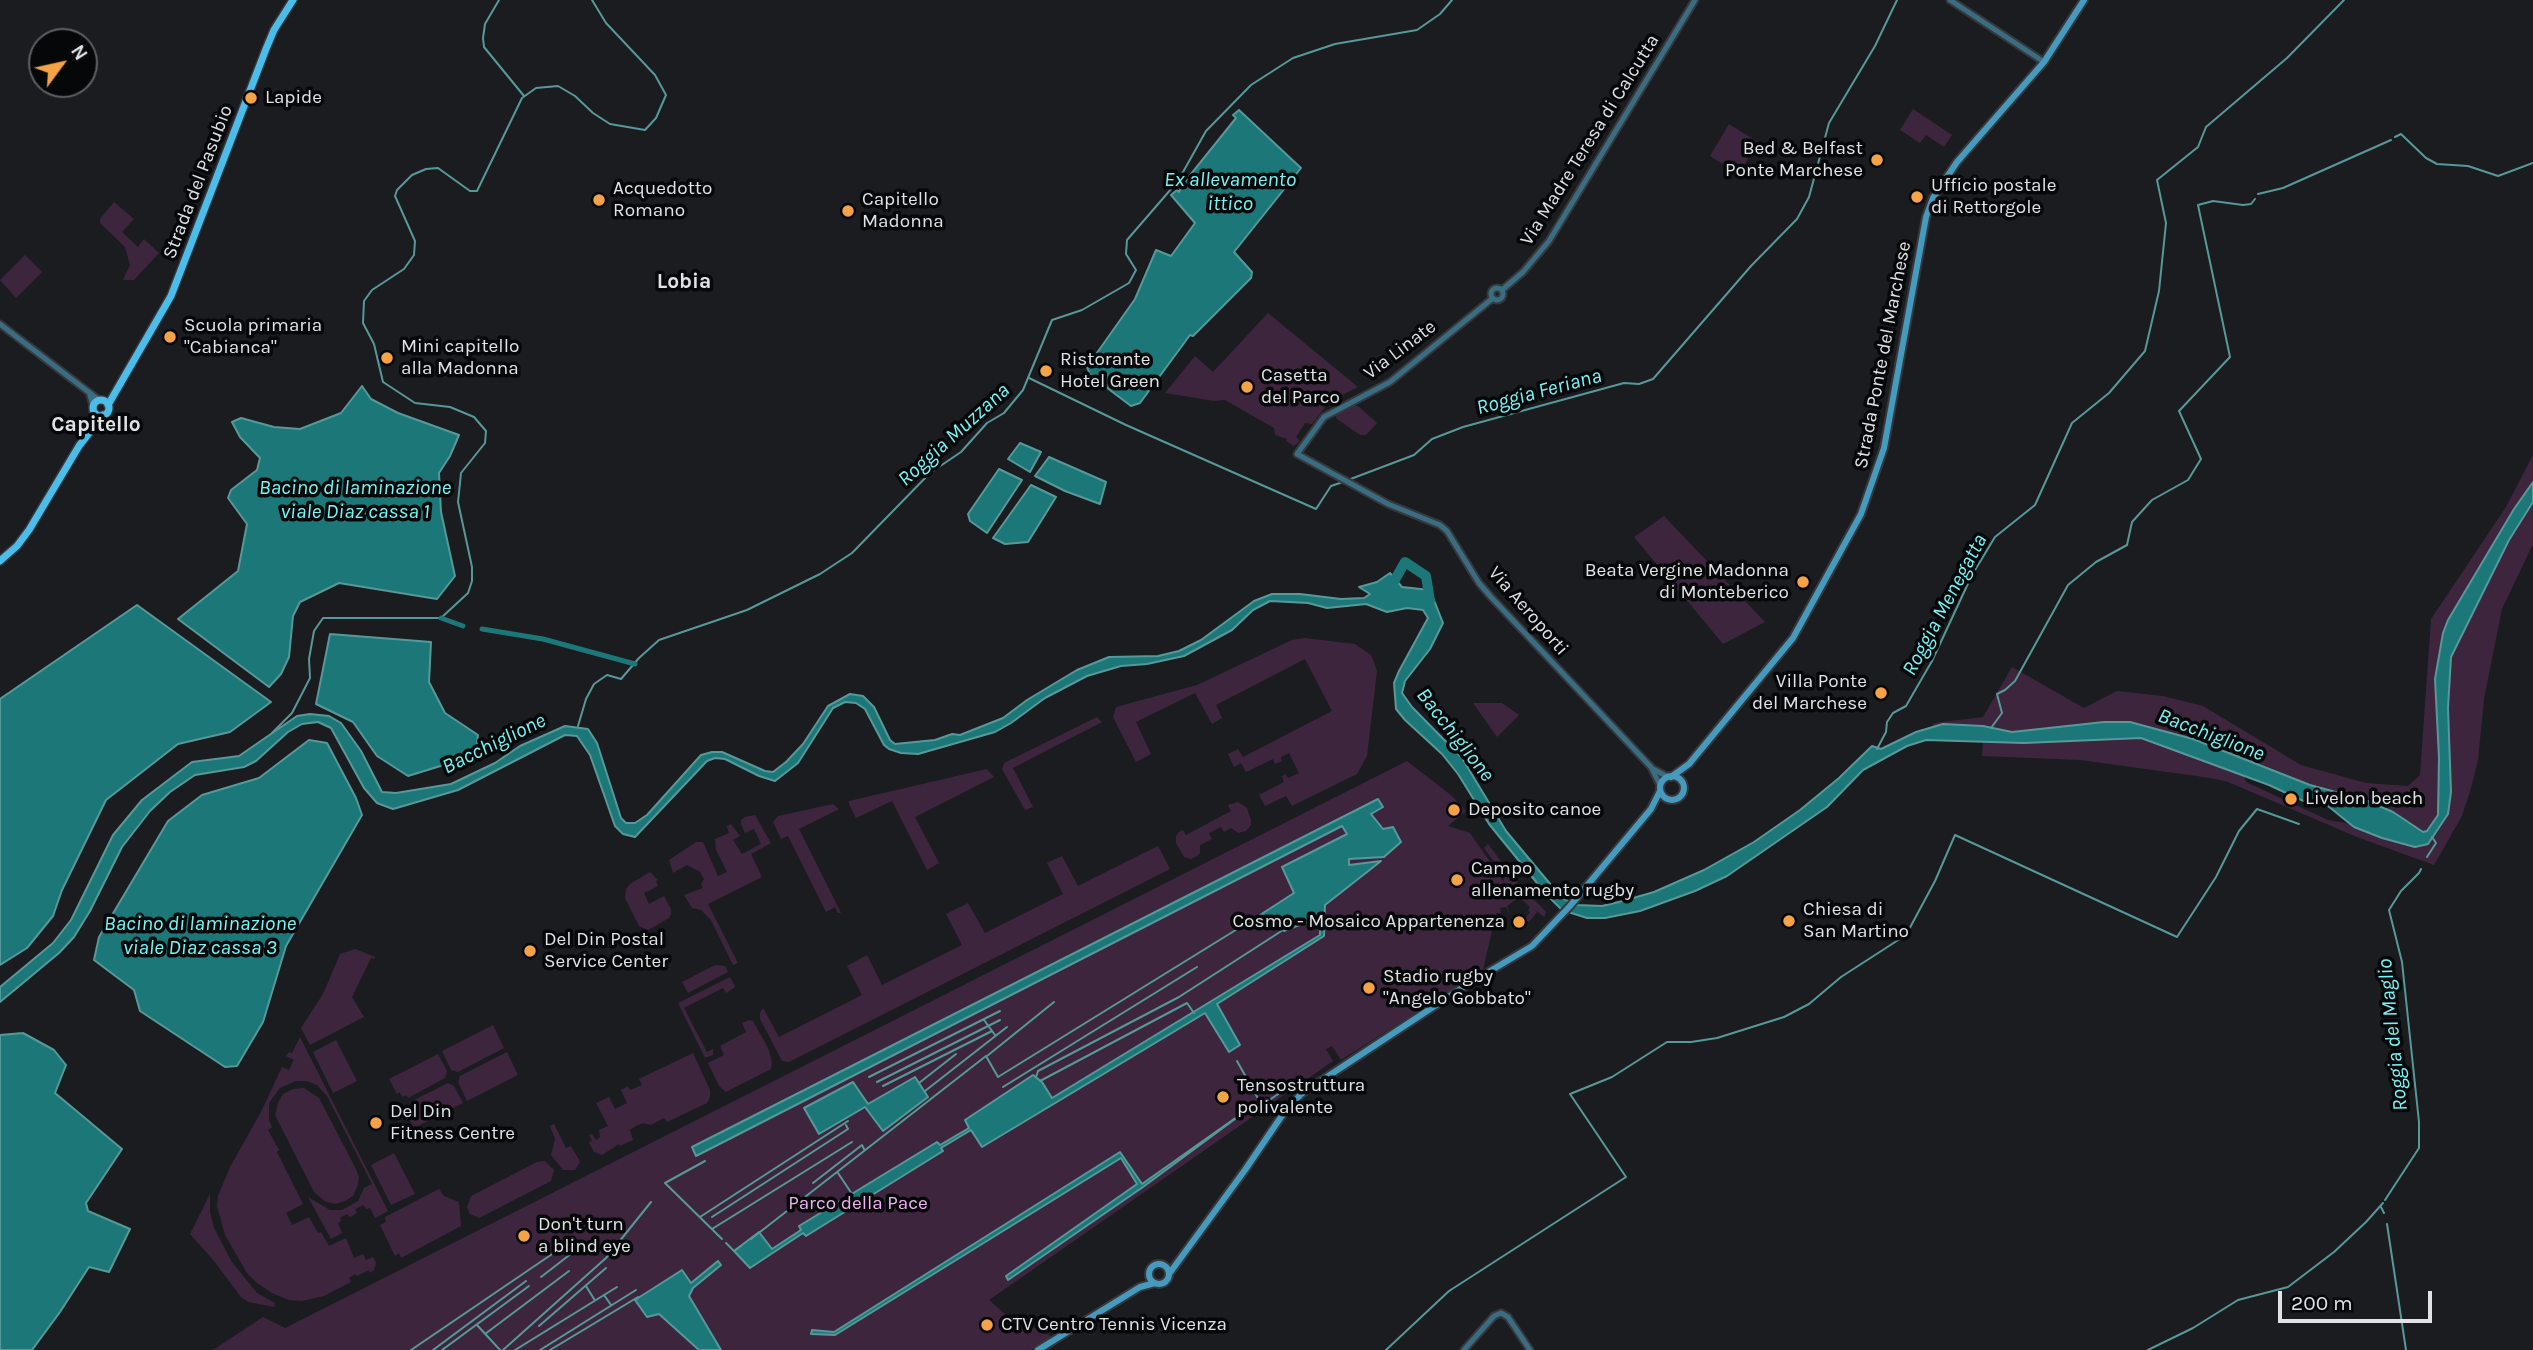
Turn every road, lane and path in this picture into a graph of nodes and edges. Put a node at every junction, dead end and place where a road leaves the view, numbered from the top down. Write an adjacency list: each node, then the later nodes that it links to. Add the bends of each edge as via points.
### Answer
1 (293, 0): 8 (main road, Strada del Pasubio, via 266,49 171,296 126,372)
2 (1695, 0): 6 (street, Via Madre Teresa di Calcutta, via 1549,241 1502,290 1501,298)
3 (1950, 0): 5 (street)
4 (2084, 0): 5 (main road, Strada Ponte del Marchese)
5 (2044, 62): 12 (main road, Strada Ponte del Marchese, via 1957,162 1933,198 1887,433 1861,514 1793,638)
6 (1493, 298): 10 (street, Via Linate, via 1390,382 1324,417)
7 (0, 324): 8 (street)
8 (99, 404): 9 (main road, Strada del Pasubio); 9 (main road, via 97,415 103,415)
9 (79, 446): 11 (main road, via 29,530)
10 (1297, 454): 13 (street, Via Aeroporti, via 1447,531 1490,597)
11 (0, 561)
12 (1689, 764): 14 (main road, Strada Ponte del Marchese); 15 (main road, Strada Ponte del Marchese)
13 (1651, 767): 14 (street, Via Aeroporti); 16 (street, Via Aeroporti)
14 (1670, 777): 15 (main road); 16 (main road, Strada Ponte del Marchese)
15 (1683, 784): 17 (main road, Strada Ponte del Marchese, via 1680,797)
16 (1660, 788): 17 (main road); 18 (main road, Strada Ponte del Marchese)
17 (1668, 800): 18 (main road, Strada Ponte del Marchese)
18 (1650, 809): 19 (main road, Strada Ponte del Marchese, via 1530,945 1301,1094)
19 (1181, 1258): 20 (main road); 22 (main road, Strada Ponte del Marchese)
20 (1162, 1265): 21 (main road, via 1152,1267); 22 (main road)
21 (1149, 1273): 23 (main road); 24 (main road)
22 (1169, 1274): 23 (main road, via 1163,1283)
23 (1155, 1283): 24 (main road)
24 (1140, 1287): 25 (main road)
25 (1038, 1350)
26 (1464, 1350): 27 (street, via 1501,1313)
27 (1530, 1350)

